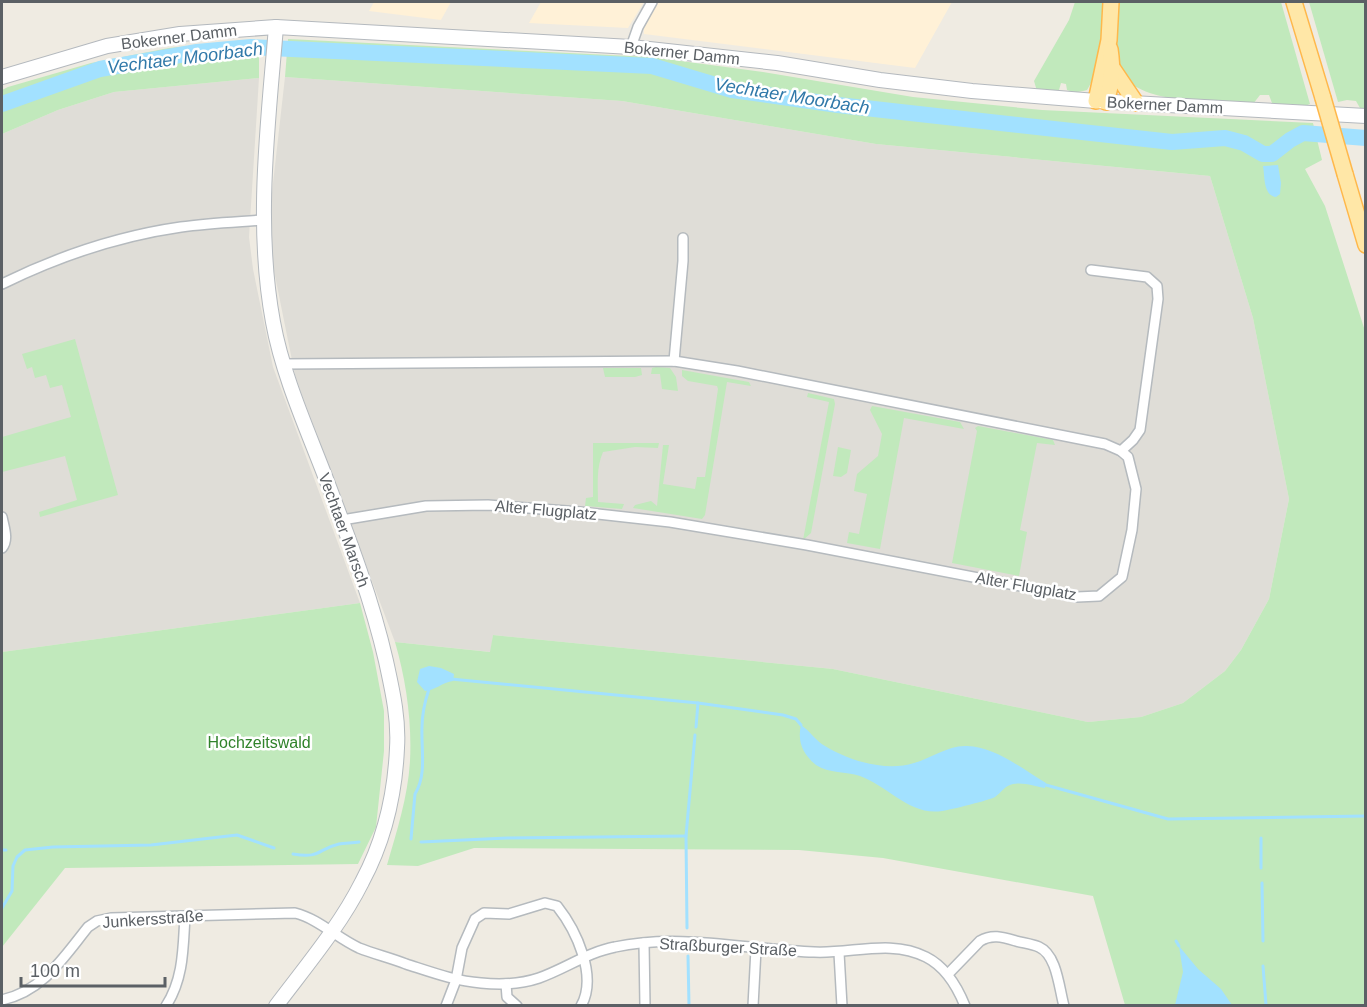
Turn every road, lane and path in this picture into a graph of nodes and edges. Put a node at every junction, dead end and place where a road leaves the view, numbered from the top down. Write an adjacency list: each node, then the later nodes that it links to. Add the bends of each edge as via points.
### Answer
1 (652, 2): 7 (street)
2 (1110, 2): 6 (main road)
3 (1294, 2): 8 (main road)
4 (1302, 2): 8 (main road, via 1309,26)
5 (276, 34): 7 (main road, Bokerner Damm); 10 (main road, Bokerner Damm, via 180,34 106,46); 14 (main road, Vechtaer Marsch)
6 (1109, 39): 9 (main road); 11 (main road)
7 (631, 47): 11 (main road, Bokerner Damm, via 972,91)
8 (1309, 52): 16 (main road, bridge)
9 (1113, 69): 11 (main road, via 1111,85); 12 (main road)
10 (2, 77)
11 (1101, 101): 12 (main road, Bokerner Damm)
12 (1137, 103): 13 (main road, Bokerner Damm)
13 (1365, 116)
14 (263, 220): 18 (street, via 180,227 122,239 69,254); 20 (main road, Vechtaer Marsch, via 273,324)
15 (683, 238): 19 (street)
16 (1365, 244)
17 (1091, 270): 21 (street, via 1147,278 1157,286 1140,430)
18 (2, 284)
19 (674, 361): 20 (street); 21 (street, via 1063,435)
20 (285, 364): 23 (main road, Vechtaer Marsch)
21 (1121, 451): 23 (street, Alter Flugplatz, via 1128,456 1136,489 1132,530 1122,577 1099,596 1077,597 670,522 579,512 488,505 426,506)
22 (2, 517): 24 (street, via 6,539)
23 (342, 520): 26 (main road, Vechtaer Marsch, via 378,630 395,699 398,746 382,836 362,883)
24 (2, 548)
25 (185, 916): 26 (street, Junkersstraße, via 295,913); 34 (street, Junkersstraße, via 97,921 44,980 26,992); 35 (street, via 181,972)
26 (331, 932): 32 (street, Straßburger Straße, via 359,948); 36 (main road, Vechtaer Marsch)
27 (644, 943): 28 (street, Straßburger Straße); 30 (street, Straßburger Straße); 40 (street)
28 (756, 949): 29 (street, Straßburger Straße); 41 (street)
29 (839, 953): 31 (street, Straßburger Straße, via 903,949 927,957); 42 (street)
30 (584, 957): 32 (street, via 569,921 557,906 545,903 509,914 484,913 475,918 462,948); 33 (street, Straßburger Straße, via 539,978); 39 (street, via 585,998)
31 (948, 974): 43 (street, Straßburger Straße); 44 (street, via 980,941 998,936 1046,952)
32 (456, 980): 33 (street, Straßburger Straße); 37 (street)
33 (506, 984): 38 (street, via 507,997)
34 (2, 1000)
35 (166, 1005)
36 (276, 1005)
37 (446, 1005)
38 (517, 1005)
39 (580, 1005)
40 (645, 1005)
41 (753, 1005)
42 (842, 1005)
43 (965, 1005)
44 (1064, 1005)

